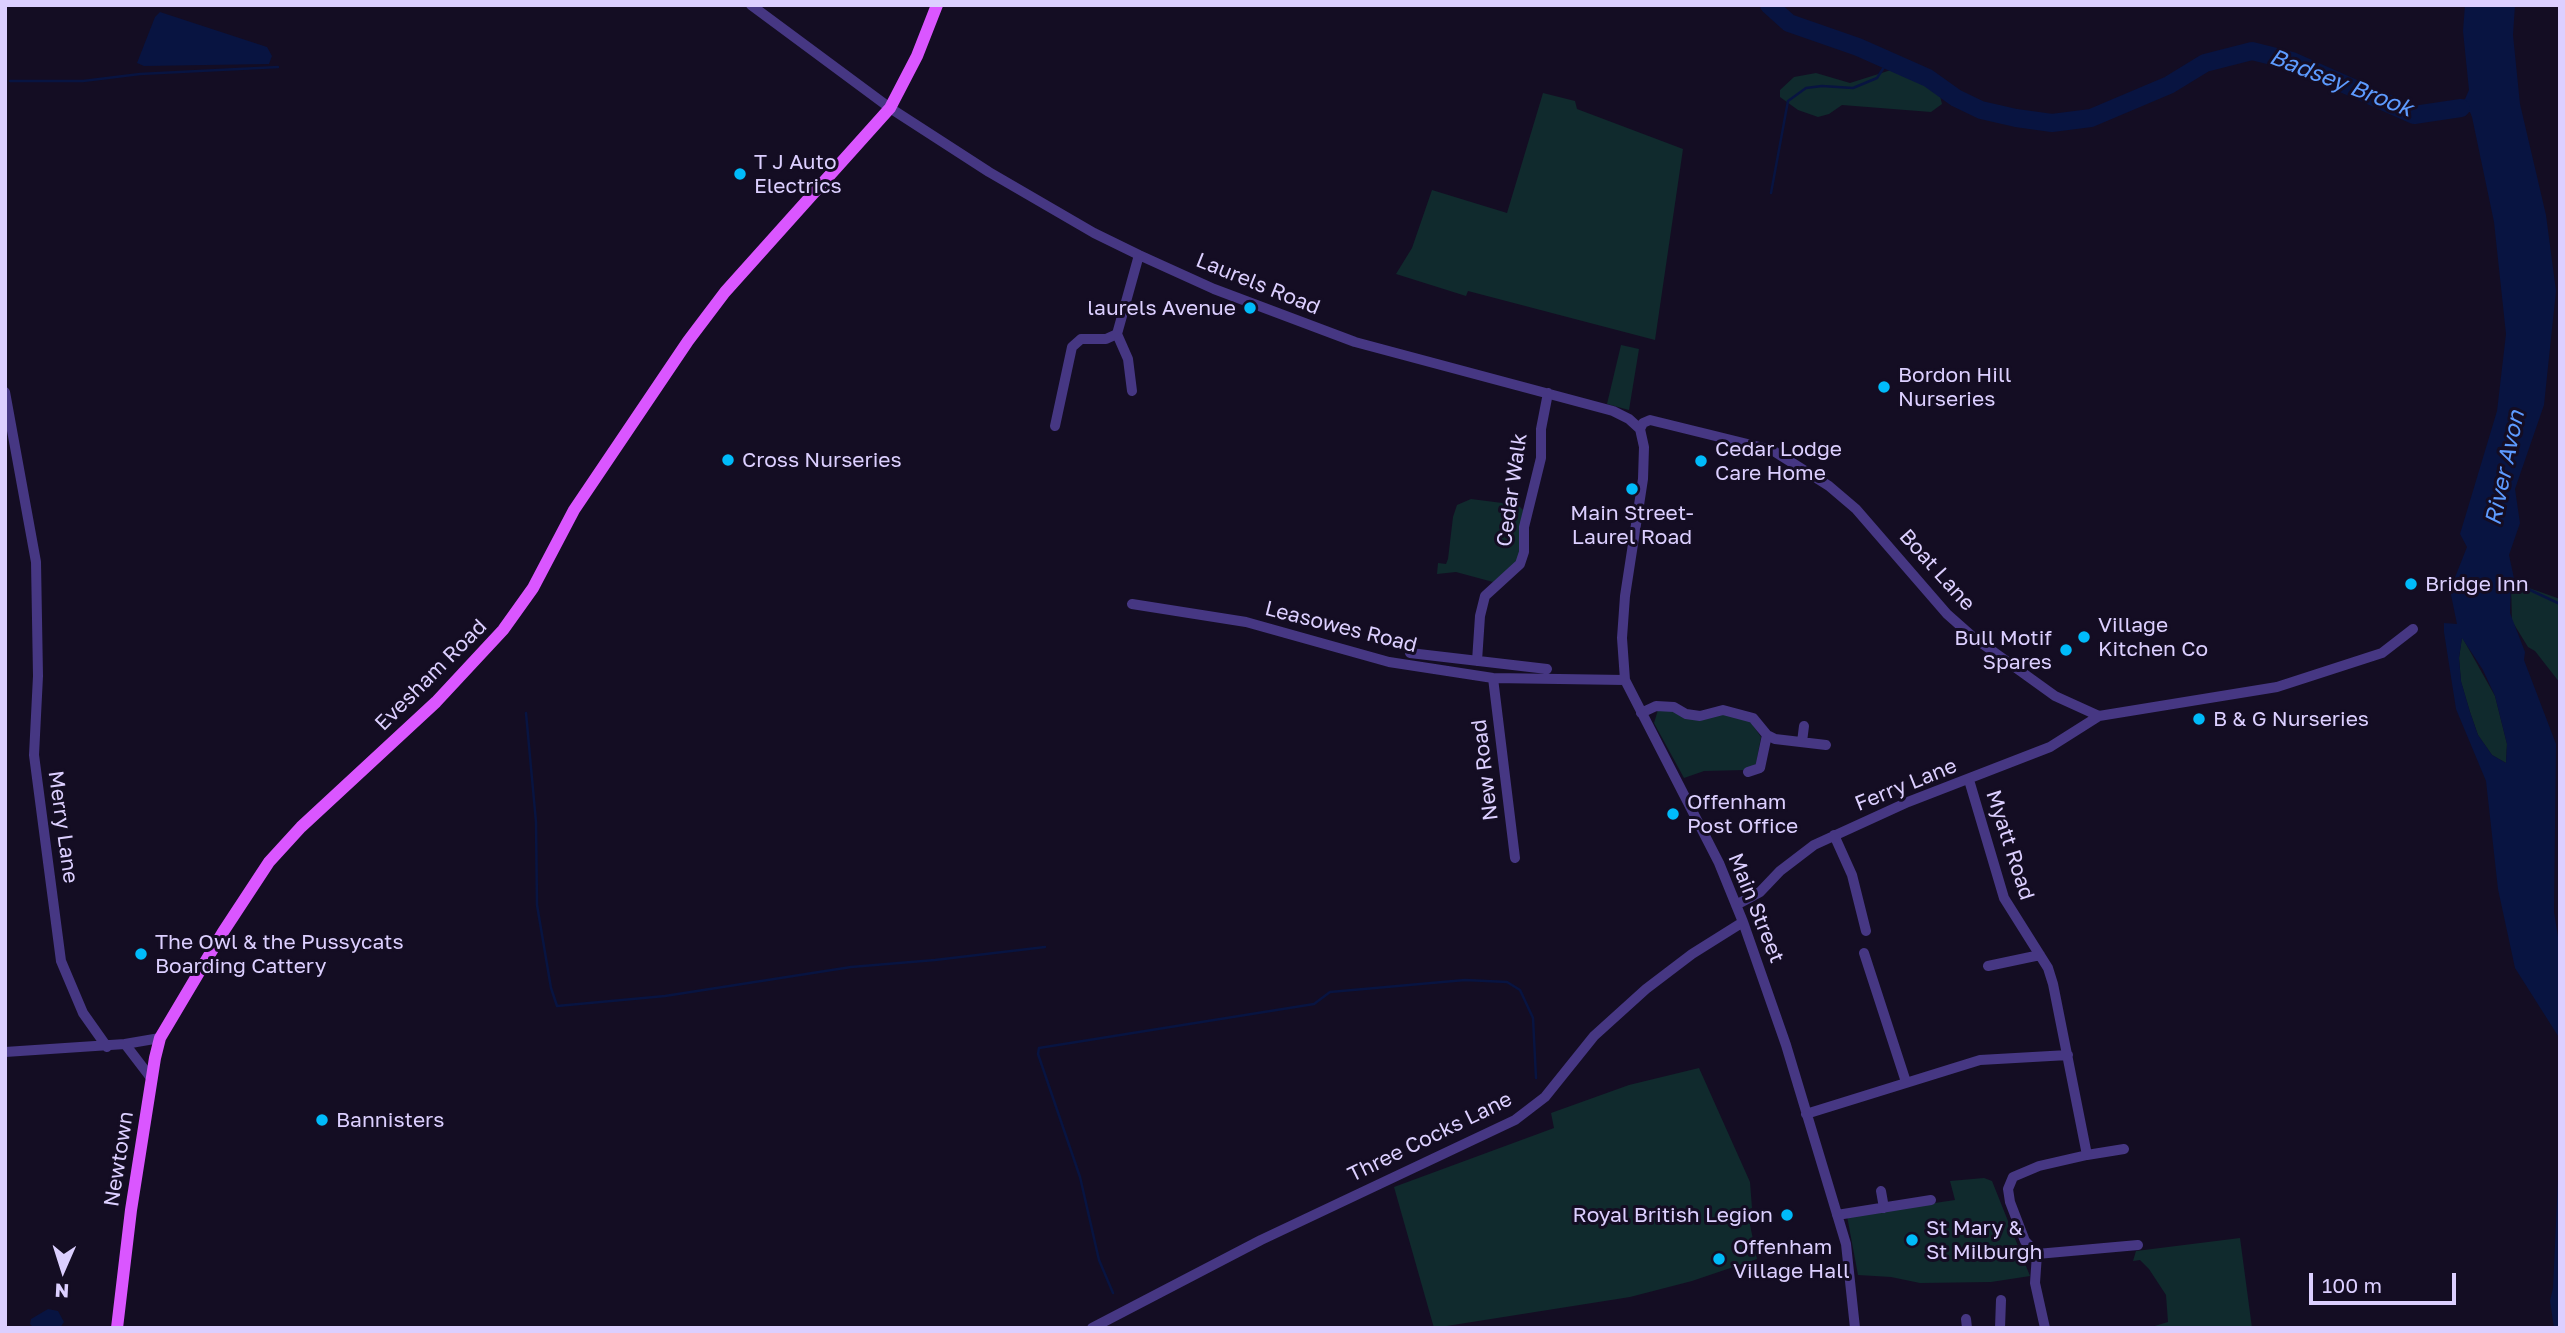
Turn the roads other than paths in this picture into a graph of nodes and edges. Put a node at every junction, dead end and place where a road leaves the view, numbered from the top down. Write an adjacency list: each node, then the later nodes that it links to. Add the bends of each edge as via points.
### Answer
1 (751, 5): 3 (street, Laurels Road)
2 (937, 5): 3 (main road, via 906,82)
3 (890, 108): 4 (street, Laurels Road, via 989,172); 34 (main road, Evesham Road, via 725,292 574,510 533,588 503,630 463,676 269,862)
4 (1139, 255): 5 (street); 8 (street, Laurels Road, via 1214,289 1355,342)
5 (1117, 334): 6 (street, via 1128,359); 9 (street, via 1081,339 1072,347)
6 (1132, 391)
7 (5, 392): 36 (street, Merry Lane, via 36,562 34,755 61,961 83,1013)
8 (1548, 393): 10 (street, Laurels Road, via 1613,411); 14 (street, Cedar Walk, via 1541,458 1524,527 1524,552 1520,564 1485,596)
9 (1055, 426)
10 (1640, 429): 17 (street, Main Street, via 1643,479 1625,596); 19 (street, Boat Lane, via 1650,419 1772,450 1856,509 1947,614 1973,637 2055,696)
11 (1132, 604): 16 (street, Leasowes Road, via 1246,622 1389,663)
12 (2413, 629): 19 (street, via 2382,653 2290,683)
13 (1410, 653): 14 (street)
14 (1477, 661): 15 (street)
15 (1547, 669)
16 (1493, 677): 17 (street, Leasowes Road); 27 (street, New Road)
17 (1625, 680): 18 (street, Main Street)
18 (1641, 713): 21 (street, via 1656,706 1700,716 1723,710 1753,718); 28 (street, Main Street)
19 (2099, 716): 25 (street, Ferry Lane, via 2050,747)
20 (1804, 726): 22 (street)
21 (1767, 735): 22 (street); 24 (street, via 1764,771)
22 (1802, 742): 23 (street)
23 (1826, 745)
24 (1748, 772)
25 (1969, 780): 26 (street, Ferry Lane); 32 (street, Myatt Road, via 2004,898)
26 (1835, 835): 28 (street, Ferry Lane, via 1799,855 1760,892); 30 (street, via 1852,875)
27 (1515, 858)
28 (1736, 905): 29 (street, Main Street)
29 (1743, 922): 41 (street, Main Street); 52 (street, Three Cocks Lane, via 1646,989 1594,1036 1545,1097 1515,1120 1261,1240)
30 (1866, 931)
31 (1864, 953): 40 (street)
32 (2040, 955): 33 (street); 38 (street, Myatt Road, via 2053,984)
33 (1988, 966)
34 (160, 1038): 35 (street); 39 (main road, Newtown)
35 (125, 1044): 36 (street); 39 (street)
36 (107, 1046): 37 (street)
37 (5, 1052)
38 (2068, 1055): 40 (street, via 1992,1058); 43 (street, Myatt Road)
39 (151, 1078): 51 (main road, Newtown)
40 (1906, 1082): 41 (street)
41 (1806, 1114): 47 (street, Main Street)
42 (2124, 1150): 43 (street)
43 (2087, 1155): 49 (street, via 2025,1170 2009,1182 2010,1202 2025,1241)
44 (1881, 1191): 46 (street)
45 (1931, 1200): 46 (street)
46 (1884, 1208): 47 (street)
47 (1837, 1215): 53 (street, Main Street, via 1846,1244)
48 (2138, 1245): 49 (street)
49 (2037, 1254): 55 (street, via 2035,1283)
50 (2001, 1300): 54 (street)
51 (117, 1328)
52 (1092, 1328)
53 (1856, 1328)
54 (2000, 1328)
55 (2045, 1328)

